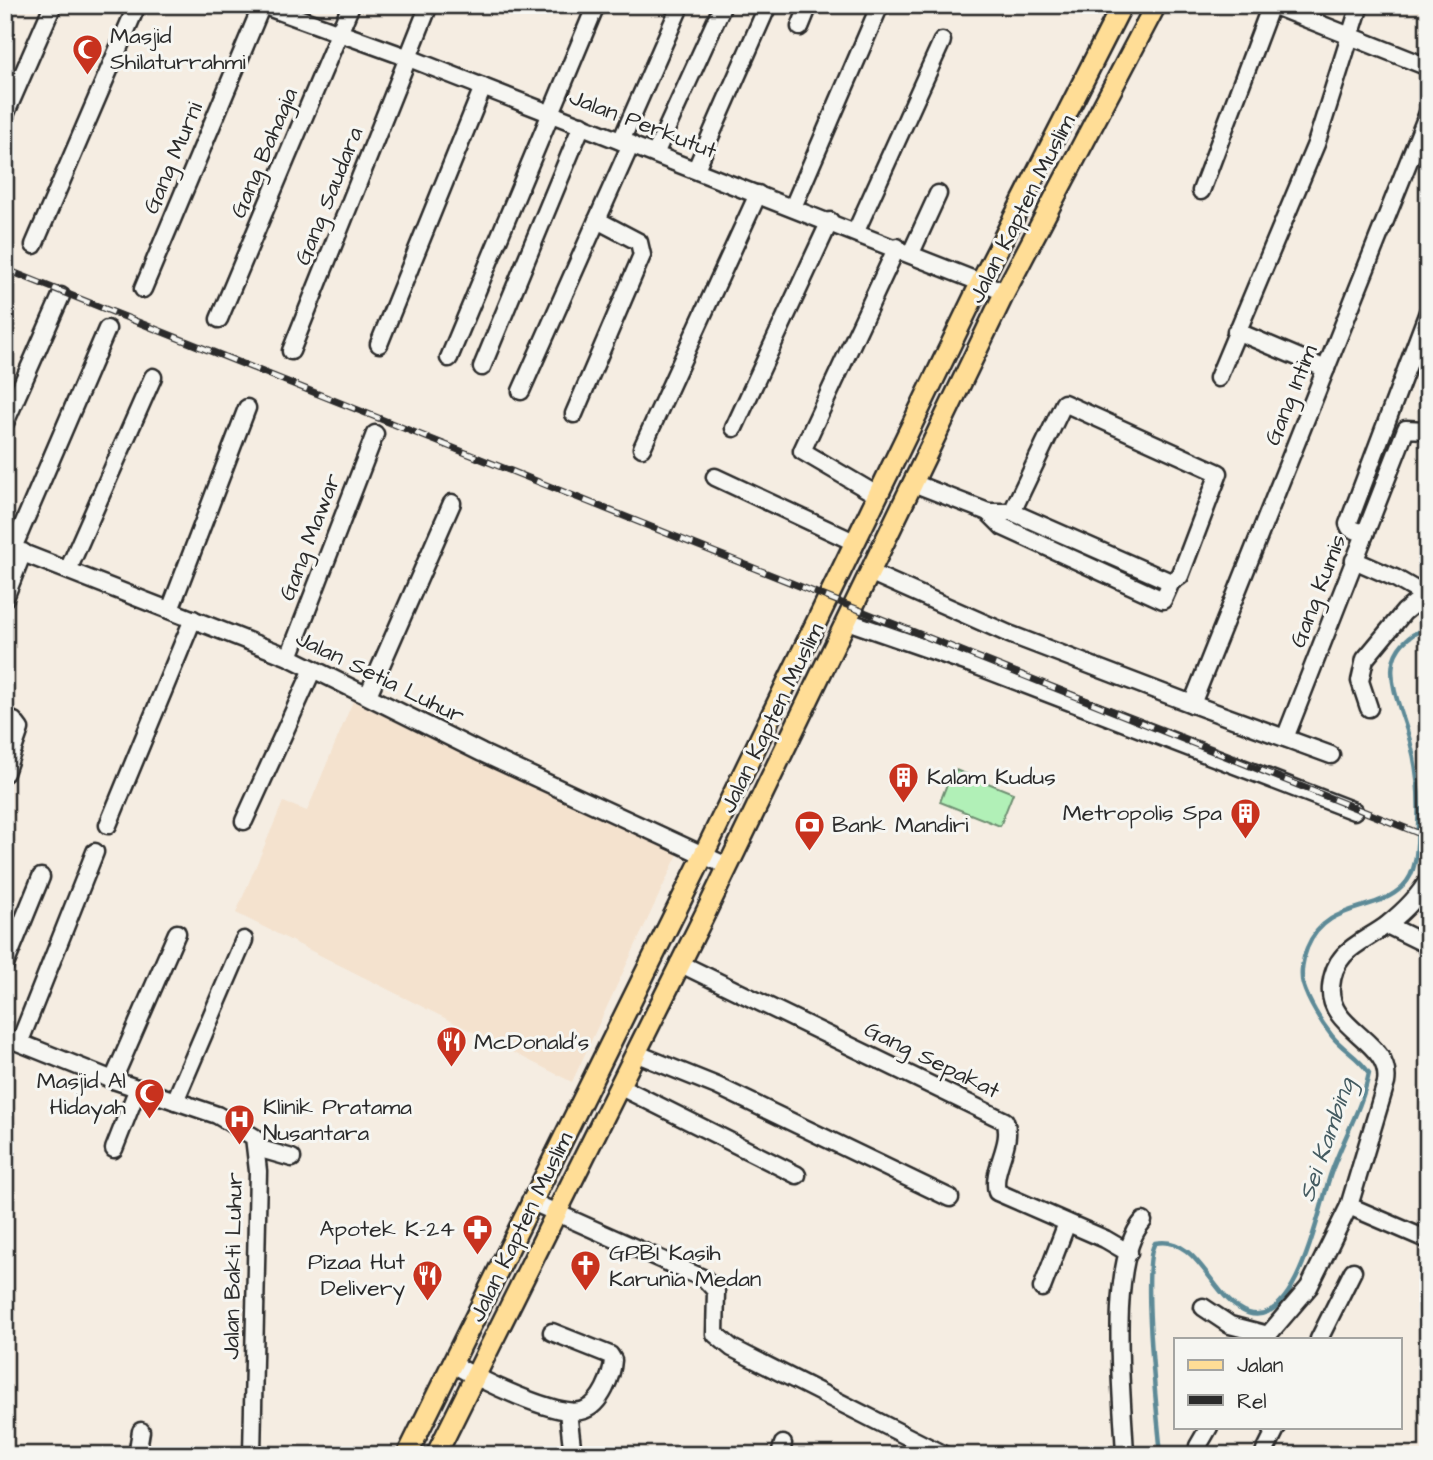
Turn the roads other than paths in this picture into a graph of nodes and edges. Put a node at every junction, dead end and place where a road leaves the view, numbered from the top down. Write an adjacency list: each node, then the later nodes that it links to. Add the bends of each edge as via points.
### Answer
1 (53, 5): 26 (street)
2 (137, 5): 38 (street)
3 (262, 5): 16 (street, Jalan Perkutut); 41 (street, Gang Murni)
4 (351, 5): 18 (street, Gang Bahagia)
5 (429, 5): 21 (street, Gang Saudara)
6 (596, 5): 24 (street)
7 (723, 5): 29 (street)
8 (768, 5): 30 (street)
9 (808, 5): 17 (street)
10 (880, 5): 34 (street)
11 (1156, 5): 42 (main road, Jalan Kapten Muslim)
12 (1271, 5): 19 (street); 31 (street)
13 (1360, 5): 19 (street)
14 (678, 10): 28 (street)
15 (1115, 11): 40 (main road, Jalan Kapten Muslim)
16 (308, 12): 18 (street, Jalan Perkutut)
17 (800, 27)
18 (339, 35): 21 (street, Jalan Perkutut); 45 (street, Gang Bahagia)
19 (1349, 35): 22 (street); 47 (street, via 1292,207)
20 (942, 41): 37 (street)
21 (409, 58): 23 (street, Jalan Perkutut); 49 (street, Gang Saudara)
22 (1428, 67)
23 (483, 87): 24 (street, Jalan Perkutut); 48 (street)
24 (550, 113): 27 (street, Jalan Perkutut); 50 (street)
25 (1428, 113): 52 (street, Gang Intim)
26 (5, 115)
27 (582, 125): 28 (street, Jalan Perkutut); 51 (street)
28 (626, 142): 29 (street, Jalan Perkutut); 35 (street)
29 (656, 154): 30 (street, Jalan Perkutut)
30 (696, 169): 32 (street, Jalan Perkutut)
31 (1202, 191)
32 (758, 194): 34 (street, Jalan Perkutut); 62 (street)
33 (938, 194): 39 (street)
34 (793, 207): 36 (street, Jalan Perkutut)
35 (597, 220): 55 (street); 57 (street, via 639,242 642,255)
36 (830, 221): 37 (street, Jalan Perkutut); 60 (street)
37 (856, 231): 39 (street, Jalan Perkutut)
38 (34, 245)
39 (904, 250): 40 (street, Jalan Perkutut); 65 (street, via 802,451)
40 (982, 280): 42 (street, Jalan Perkutut); 65 (main road, Jalan Kapten Muslim)
41 (143, 289)
42 (1005, 292): 64 (main road, Jalan Kapten Muslim)
43 (61, 296): 58 (street)
44 (1428, 313): 70 (street, Gang Kumis, via 1348,524)
45 (219, 319)
46 (107, 329): 72 (street)
47 (1236, 331): 52 (street); 54 (street)
48 (379, 344)
49 (291, 351)
50 (449, 358)
51 (482, 367)
52 (1326, 369): 90 (street, Gang Intim)
53 (153, 377): 77 (street)
54 (1218, 378)
55 (521, 391)
56 (247, 408): 84 (street)
57 (574, 414)
58 (5, 423)
59 (1428, 425): 70 (street, via 1425,430 1406,429)
60 (734, 428)
61 (375, 434): 87 (street, Gang Mawar)
62 (642, 448)
63 (715, 477): 71 (street)
64 (913, 483): 67 (street); 79 (main road, Jalan Kapten Muslim)
65 (877, 495): 71 (main road, Jalan Kapten Muslim)
66 (452, 503): 89 (street)
67 (988, 512): 68 (street); 73 (street, via 1003,527)
68 (1012, 512): 69 (street); 80 (street, via 1058,410 1067,403 1219,473 1180,576)
69 (1059, 533): 73 (street); 74 (street)
70 (1365, 534): 75 (street, Gang Kumis)
71 (854, 542): 100 (main road, Jalan Kapten Muslim)
72 (14, 549): 77 (street, Jalan Setia Luhur); 82 (street)
73 (1051, 549): 78 (street)
74 (1106, 553): 76 (street); 78 (street)
75 (1354, 560): 83 (street); 93 (street, Gang Kumis)
76 (1138, 567): 80 (street); 81 (street)
77 (68, 570): 84 (street, Jalan Setia Luhur)
78 (1098, 571): 81 (street)
79 (869, 572): 86 (main road, Jalan Kapten Muslim); 90 (street, via 1009,634)
80 (1171, 582): 81 (street, via 1163,600)
81 (1129, 585)
82 (5, 598)
83 (1428, 599): 91 (street, via 1404,612 1365,659 1360,681)
84 (170, 610): 85 (street, Jalan Setia Luhur)
85 (193, 619): 87 (street, Jalan Setia Luhur); 98 (street)
86 (847, 621): 96 (street); 101 (main road, Jalan Kapten Muslim)
87 (289, 657): 88 (street, Jalan Setia Luhur)
88 (313, 669): 89 (street, Jalan Setia Luhur); 97 (street)
89 (368, 695): 100 (street, Jalan Setia Luhur, via 482,753)
90 (1194, 698): 93 (street)
91 (1369, 708)
92 (5, 718): 95 (street, via 20,729)
93 (1285, 738): 94 (street)
94 (1331, 755)
95 (5, 773)
96 (1354, 811)
97 (244, 821)
98 (108, 825)
99 (95, 852): 110 (street)
100 (704, 854): 101 (street, Jalan Setia Luhur); 121 (main road, Jalan Kapten Muslim)
101 (727, 866): 108 (main road, Jalan Kapten Muslim)
102 (41, 877): 109 (street)
103 (1428, 880): 104 (street, via 1419,896)
104 (1387, 925): 107 (street); 122 (street, via 1349,948 1332,977 1330,996 1335,1010 1384,1060 1388,1072)
105 (177, 933): 112 (street)
106 (244, 940): 115 (street)
107 (1428, 945)
108 (679, 963): 111 (main road, Jalan Kapten Muslim); 125 (street, Gang Sepakat, via 1005,1121 997,1192)
109 (5, 965)
110 (12, 1039): 112 (street, Jalan Bakti Luhur)
111 (635, 1053): 113 (main road, Jalan Kapten Muslim); 120 (street, via 717,1086)
112 (113, 1080): 114 (street, Jalan Bakti Luhur)
113 (619, 1086): 119 (street); 123 (main road, Jalan Kapten Muslim)
114 (138, 1088): 115 (street, Jalan Bakti Luhur); 117 (street)
115 (175, 1101): 116 (street, Jalan Bakti Luhur, via 245,1129)
116 (257, 1148): 118 (street); 141 (street, Jalan Bakti Luhur)
117 (114, 1149)
118 (292, 1158)
119 (797, 1175)
120 (950, 1198)
121 (530, 1201): 123 (street); 134 (main road, Jalan Kapten Muslim)
122 (1349, 1206): 126 (street); 132 (street, via 1309,1287)
123 (555, 1212): 135 (main road, Jalan Kapten Muslim); 145 (street, via 705,1279 716,1291 715,1334 732,1348)
124 (1143, 1221): 127 (street)
125 (1067, 1223): 127 (street, Gang Sepakat); 129 (street)
126 (1428, 1240)
127 (1129, 1253): 146 (street, via 1119,1296)
128 (1353, 1271): 133 (street)
129 (1042, 1288)
130 (1203, 1307): 132 (street, via 1230,1325)
131 (552, 1332): 136 (street, via 613,1360 599,1399 583,1411)
132 (1266, 1337)
133 (1320, 1338)
134 (451, 1363): 135 (street); 142 (main road, Jalan Kapten Muslim)
135 (474, 1377): 136 (street); 143 (main road, Jalan Kapten Muslim)
136 (568, 1412): 144 (street)
137 (1208, 1428): 147 (street, via 1198,1446)
138 (1276, 1428): 148 (street)
139 (141, 1431): 140 (street)
140 (138, 1455)
141 (252, 1455)
142 (407, 1455)
143 (436, 1455)
144 (573, 1455)
145 (944, 1455)
146 (1125, 1455)
147 (1203, 1455)
148 (1263, 1455)

